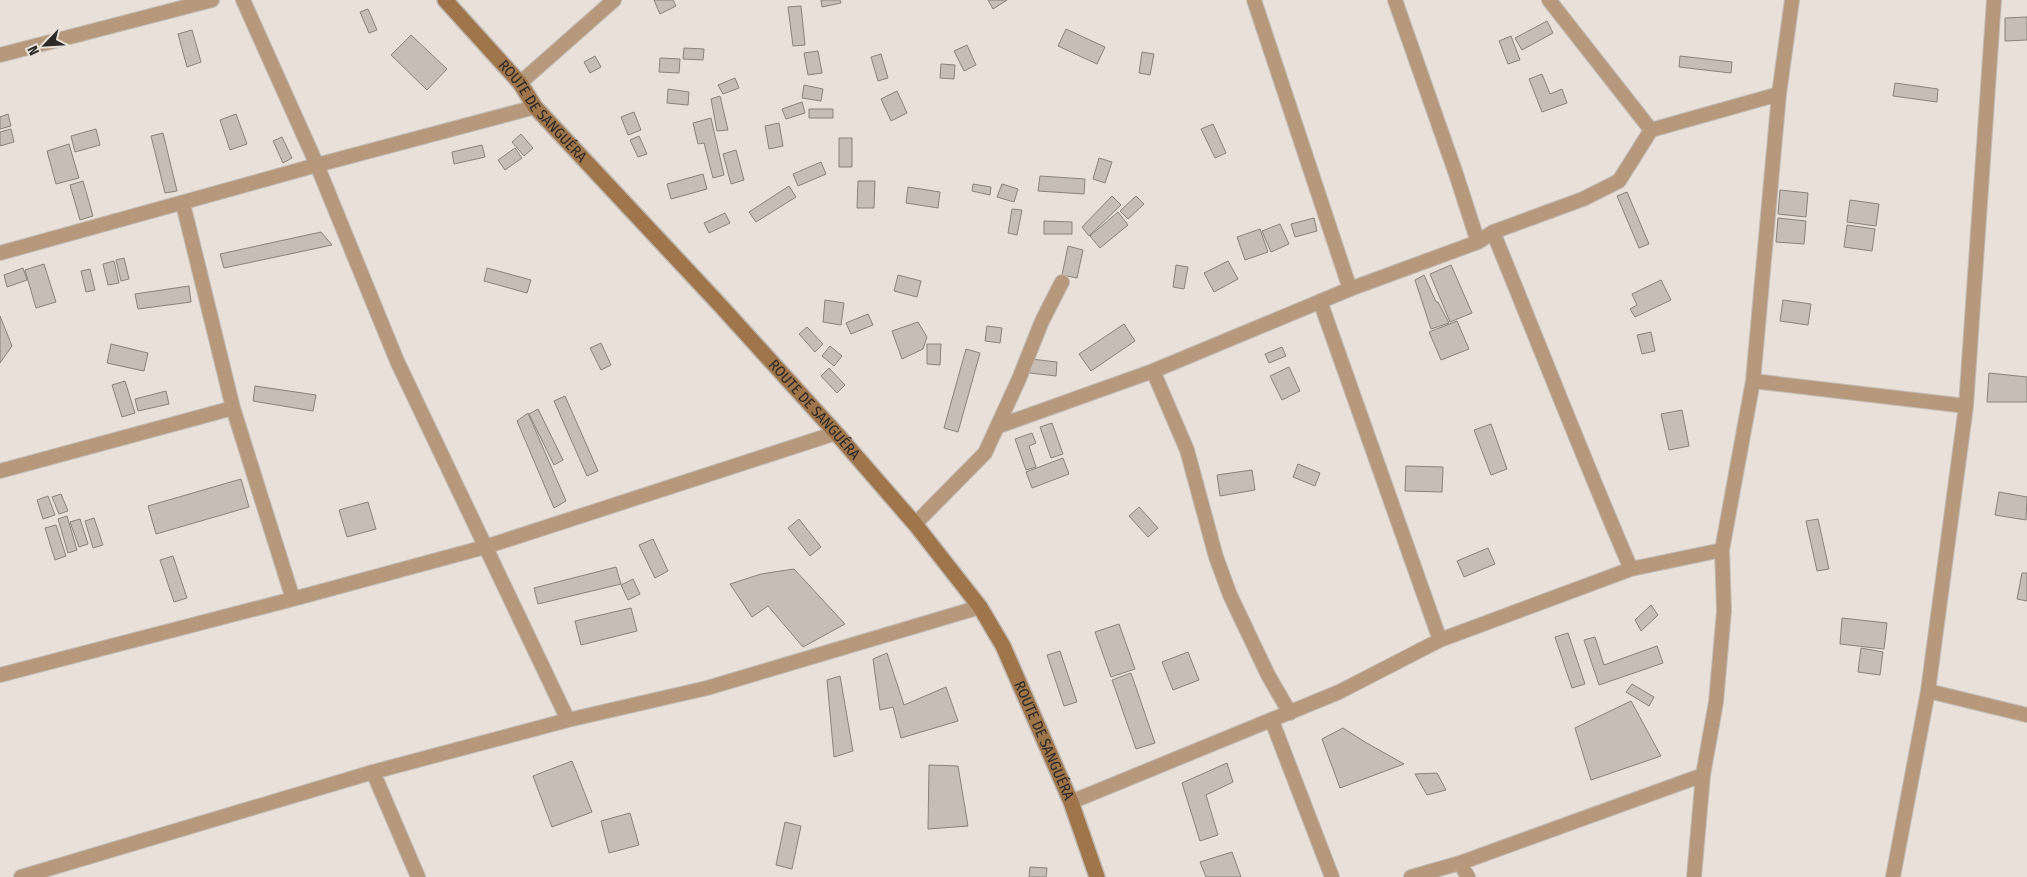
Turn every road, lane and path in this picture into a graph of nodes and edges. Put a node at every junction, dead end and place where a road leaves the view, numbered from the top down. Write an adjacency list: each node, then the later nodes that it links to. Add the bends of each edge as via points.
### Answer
1 (212, 0): 10 (street)
2 (243, 0): 15 (street)
3 (445, 0): 11 (street, ROUTE DE SANGUÉRA)
4 (614, 0): 11 (street)
5 (1254, 0): 21 (street)
6 (1395, 0): 18 (street)
7 (1549, 0): 14 (street)
8 (1792, 0): 12 (street)
9 (1994, 0): 25 (street)
10 (0, 54)
11 (520, 83): 13 (street, ROUTE DE SANGUÉRA)
12 (1778, 94): 14 (street); 24 (street)
13 (535, 107): 15 (street); 28 (street, ROUTE DE SANGUÉRA)
14 (1651, 130): 17 (street, via 1619,181)
15 (317, 165): 16 (street); 31 (street, via 397,361)
16 (183, 204): 19 (street); 26 (street)
17 (1492, 232): 18 (street); 33 (street)
18 (1478, 242): 21 (street)
19 (0, 253)
20 (1062, 282): 27 (street)
21 (1350, 289): 22 (street)
22 (1320, 301): 23 (street); 36 (street)
23 (1153, 371): 27 (street); 39 (street, via 1187,450 1216,558 1230,595)
24 (1753, 381): 25 (street); 32 (street)
25 (1966, 406): 38 (street)
26 (232, 408): 29 (street); 34 (street)
27 (998, 426): 30 (street, via 985,453)
28 (836, 433): 30 (street, ROUTE DE SANGUÉRA); 31 (street)
29 (0, 471)
30 (915, 524): 35 (street, ROUTE DE SANGUÉRA)
31 (486, 547): 34 (street); 41 (street)
32 (1722, 550): 33 (street); 44 (street, via 1724,611 1716,702)
33 (1631, 569): 36 (street)
34 (293, 599): 37 (street)
35 (980, 607): 41 (street, via 707,688); 45 (street, ROUTE DE SANGUÉRA, via 1003,646)
36 (1440, 640): 39 (street, via 1339,692)
37 (0, 675)
38 (1928, 691): 40 (street); 54 (street)
39 (1290, 713): 42 (street)
40 (2027, 715)
41 (568, 720): 43 (street)
42 (1272, 721): 45 (street); 50 (street)
43 (373, 772): 47 (street); 48 (street)
44 (1703, 775): 46 (street); 53 (street)
45 (1071, 802): 49 (street, ROUTE DE SANGUÉRA)
46 (1460, 863): 51 (street); 52 (street)
47 (21, 877)
48 (418, 877)
49 (1097, 877)
50 (1332, 877)
51 (1411, 877)
52 (1468, 877)
53 (1694, 877)
54 (1893, 877)

